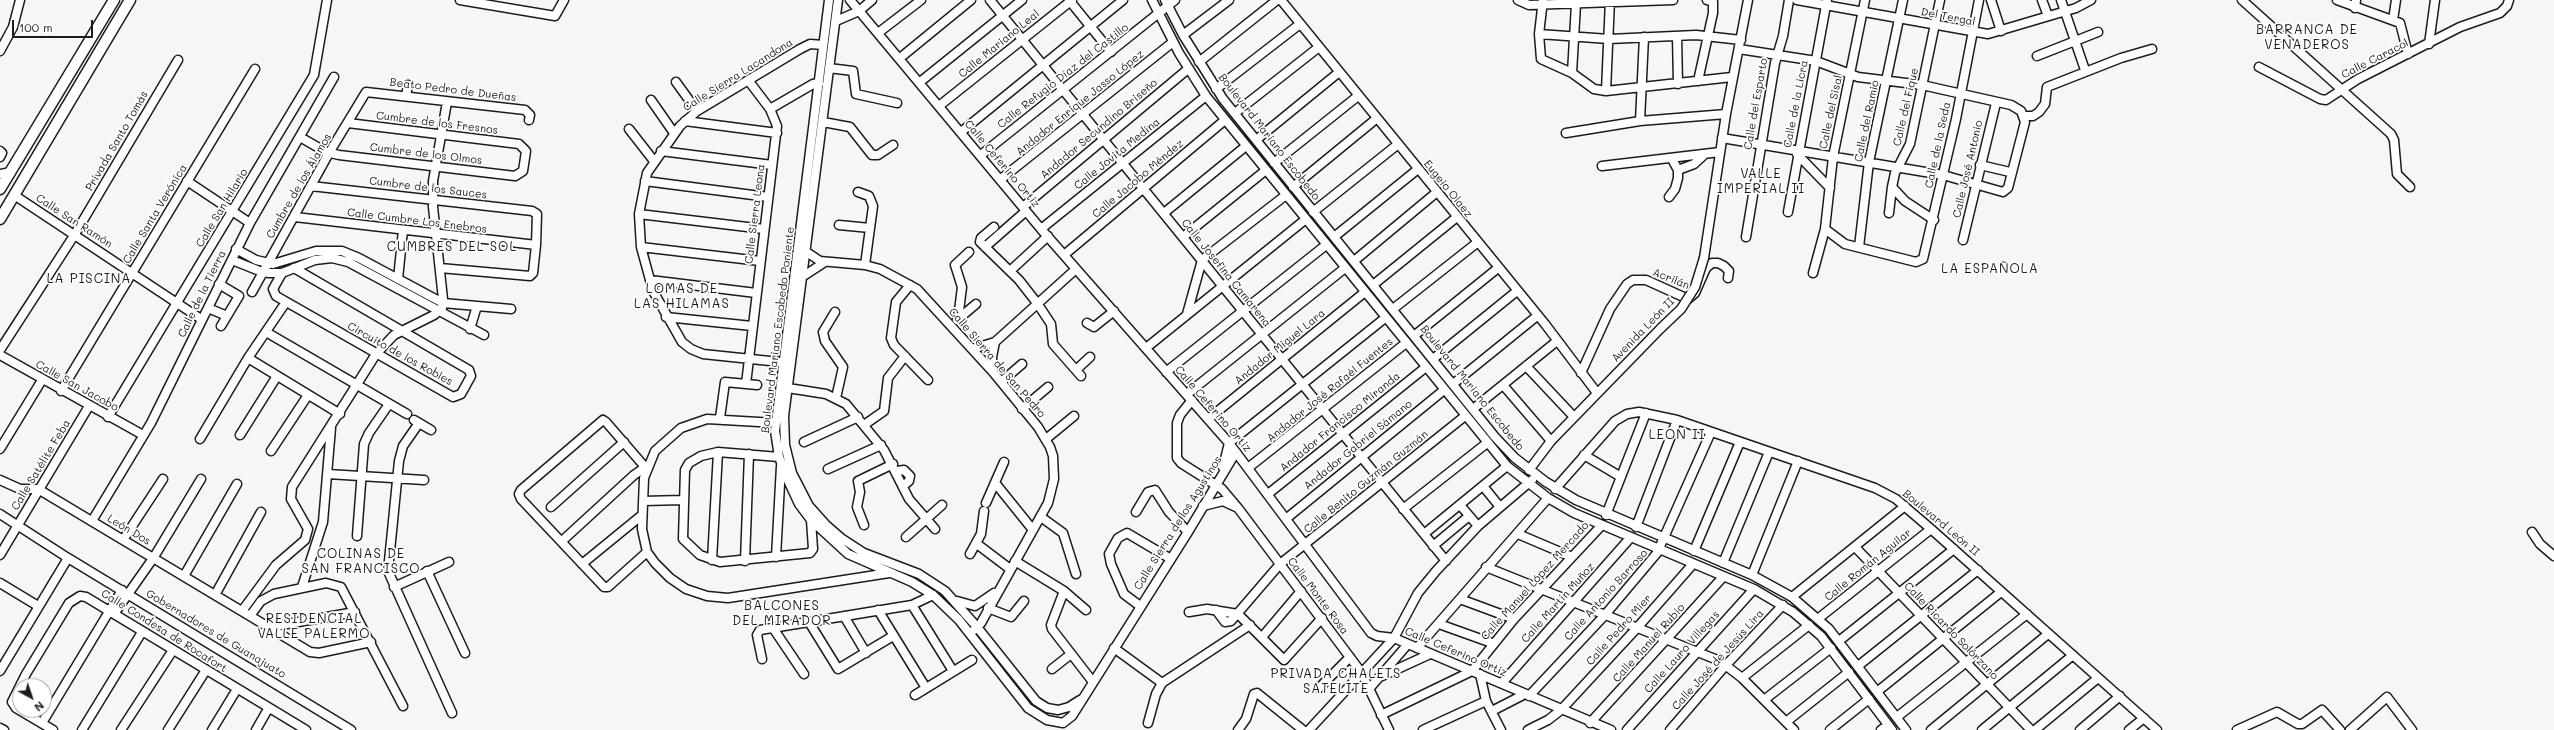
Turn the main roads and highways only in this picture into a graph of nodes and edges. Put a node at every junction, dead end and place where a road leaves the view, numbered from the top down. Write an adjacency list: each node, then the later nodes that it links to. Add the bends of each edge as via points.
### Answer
1 (114, 0): 3 (main road, via 11,172)
2 (130, 0): 4 (main road)
3 (1, 182)
4 (0, 219)

